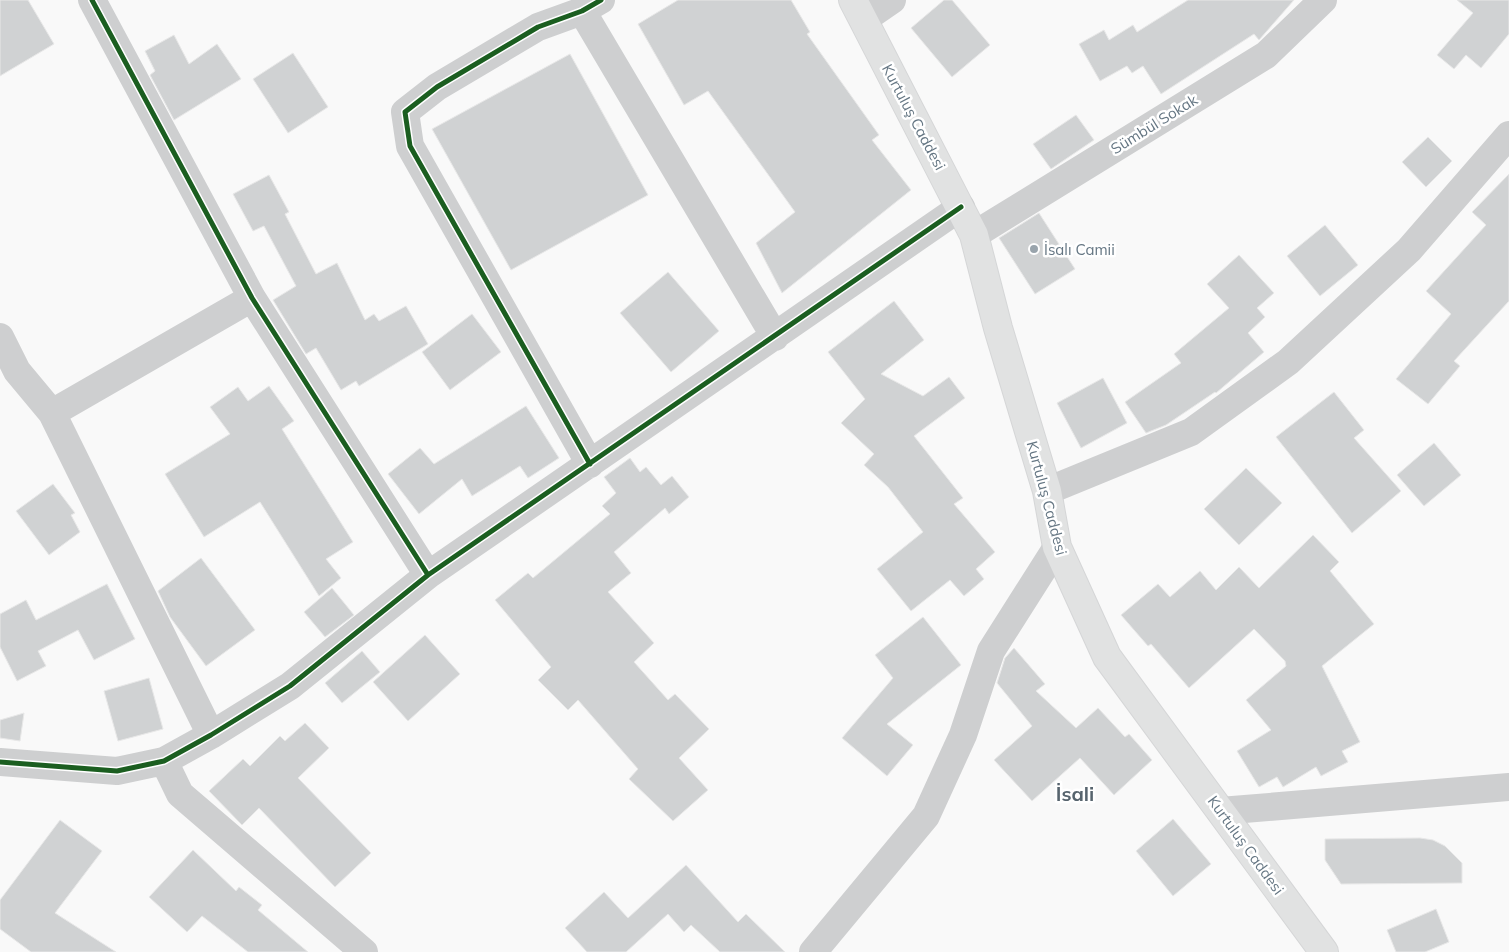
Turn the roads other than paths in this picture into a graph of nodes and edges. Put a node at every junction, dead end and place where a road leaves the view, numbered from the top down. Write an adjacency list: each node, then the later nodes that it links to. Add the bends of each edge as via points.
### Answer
1 (92, 0): 9 (street)
2 (892, 0): 5 (street)
3 (1323, 0): 8 (street, Sümbül Sokak, via 1266,55)
4 (591, 5): 11 (street); 13 (street, via 538,27 437,86 405,112 410,146)
5 (858, 10): 7 (main road, Kurtuluş Caddesi)
6 (1509, 135): 14 (street, via 1409,250 1288,362 1191,432)
7 (961, 208): 8 (main road, Kurtuluş Caddesi); 11 (street)
8 (974, 235): 14 (main road, Kurtuluş Caddesi)
9 (252, 298): 12 (street); 16 (street)
10 (0, 337): 12 (street, via 17,371)
11 (775, 337): 13 (street)
12 (52, 413): 17 (street)
13 (590, 464): 16 (street)
14 (1047, 491): 15 (main road, Kurtuluş Caddesi)
15 (1057, 547): 21 (main road, Kurtuluş Caddesi, via 1107,657); 23 (street, via 991,652 963,735 926,816)
16 (428, 575): 17 (street, via 290,686)
17 (211, 735): 18 (street)
18 (164, 761): 19 (street, via 117,771); 22 (street, via 180,794)
19 (0, 762)
20 (1509, 787): 21 (street)
21 (1220, 811): 24 (main road, Kurtuluş Caddesi)
22 (364, 952)
23 (813, 952)
24 (1324, 952)

